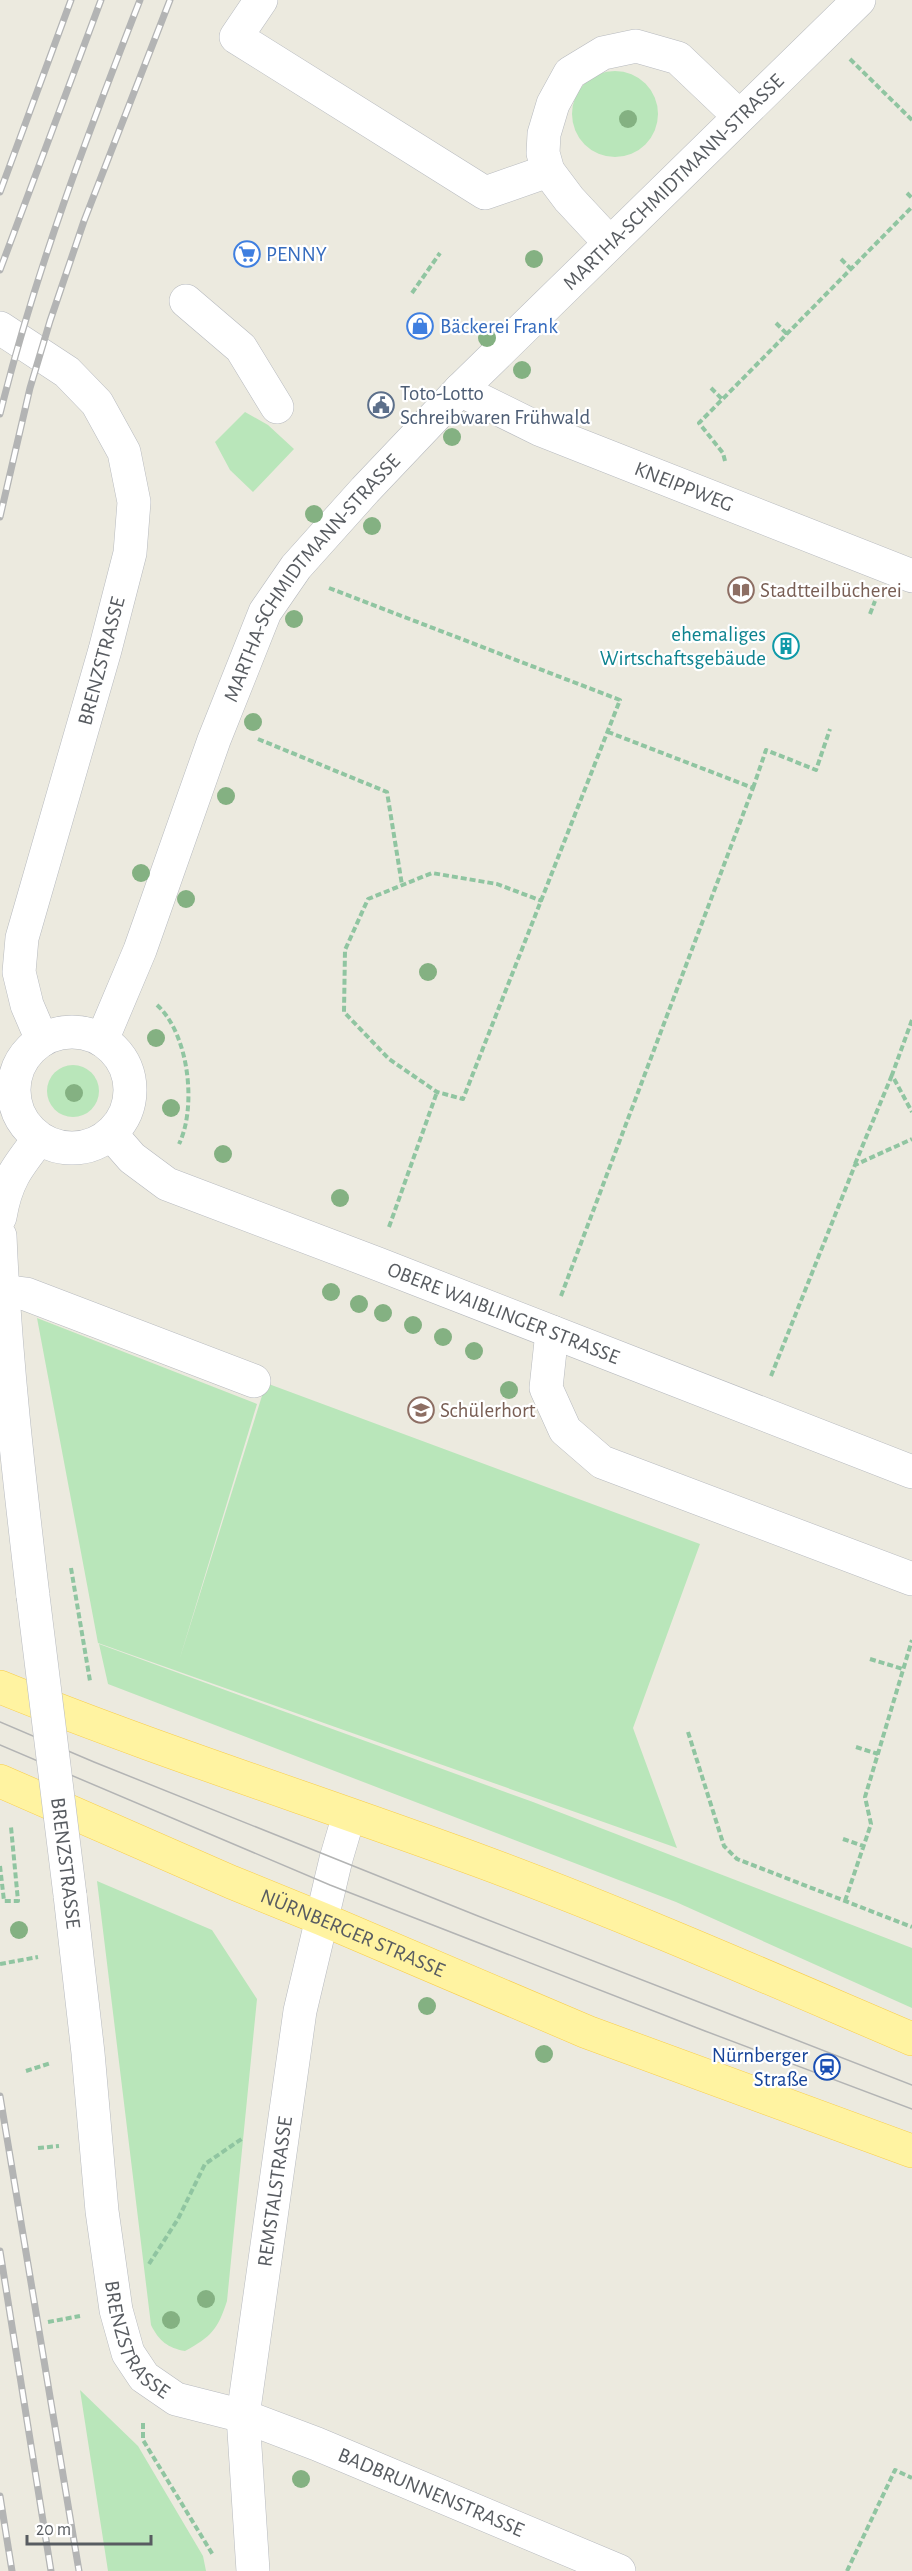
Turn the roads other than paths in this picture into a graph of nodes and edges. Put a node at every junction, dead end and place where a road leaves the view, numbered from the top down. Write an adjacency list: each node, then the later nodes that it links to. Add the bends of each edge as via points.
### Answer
1 (261, 0): 4 (street, via 236,37 485,193)
2 (859, 0): 3 (street, MARTHA-SCHMIDTMANN-STRASSE)
3 (739, 116): 4 (street, via 678,58 636,46 603,53 570,73 553,104 544,134 543,153); 5 (street, MARTHA-SCHMIDTMANN-STRASSE)
4 (548, 171): 5 (street)
5 (609, 242): 8 (street, MARTHA-SCHMIDTMANN-STRASSE)
6 (186, 301): 9 (street, via 242,348)
7 (0, 328): 11 (street, BRENZSTRASSE, via 67,372 97,403 124,452 134,502 128,564 22,938 19,972)
8 (460, 390): 10 (street, KNEIPPWEG, via 541,430); 12 (street, MARTHA-SCHMIDTMANN-STRASSE, via 296,567 266,612 214,741 140,950)
9 (277, 407)
10 (912, 576)
11 (42, 1040): 12 (street, via 59,1033 80,1032); 14 (street, via 22,1059 13,1084 19,1116)
12 (102, 1040): 13 (street, via 124,1063 131,1092 128,1109)
13 (111, 1134): 14 (street, via 83,1148 62,1149); 18 (street, OBERE WAIBLINGER STRASSE, via 132,1158 167,1184)
14 (39, 1139): 15 (street, via 17,1167 5,1191)
15 (0, 1217)
16 (0, 1236): 17 (street, BRENZSTRASSE)
17 (2, 1291): 19 (street, via 26,1294); 28 (street, BRENZSTRASSE, bridge, via 21,1499 116,2310 128,2353 144,2377 176,2399)
18 (552, 1332): 20 (street, OBERE WAIBLINGER STRASSE); 21 (street, via 546,1388 565,1430 602,1462)
19 (254, 1381)
20 (912, 1472)
21 (912, 1579)
22 (0, 1687): 24 (main road, via 97,1726)
23 (0, 1781): 25 (main road, NÜRNBERGER STRASSE)
24 (349, 1815): 25 (street, REMSTALSTRASSE); 26 (main road, via 632,1921)
25 (322, 1919): 27 (main road, NÜRNBERGER STRASSE, via 587,2032); 28 (street, REMSTALSTRASSE, via 300,2011)
26 (912, 2039)
27 (912, 2151)
28 (243, 2416): 29 (street, REMSTALSTRASSE); 30 (street, BADBRUNNENSTRASSE)
29 (253, 2571)
30 (620, 2571)

